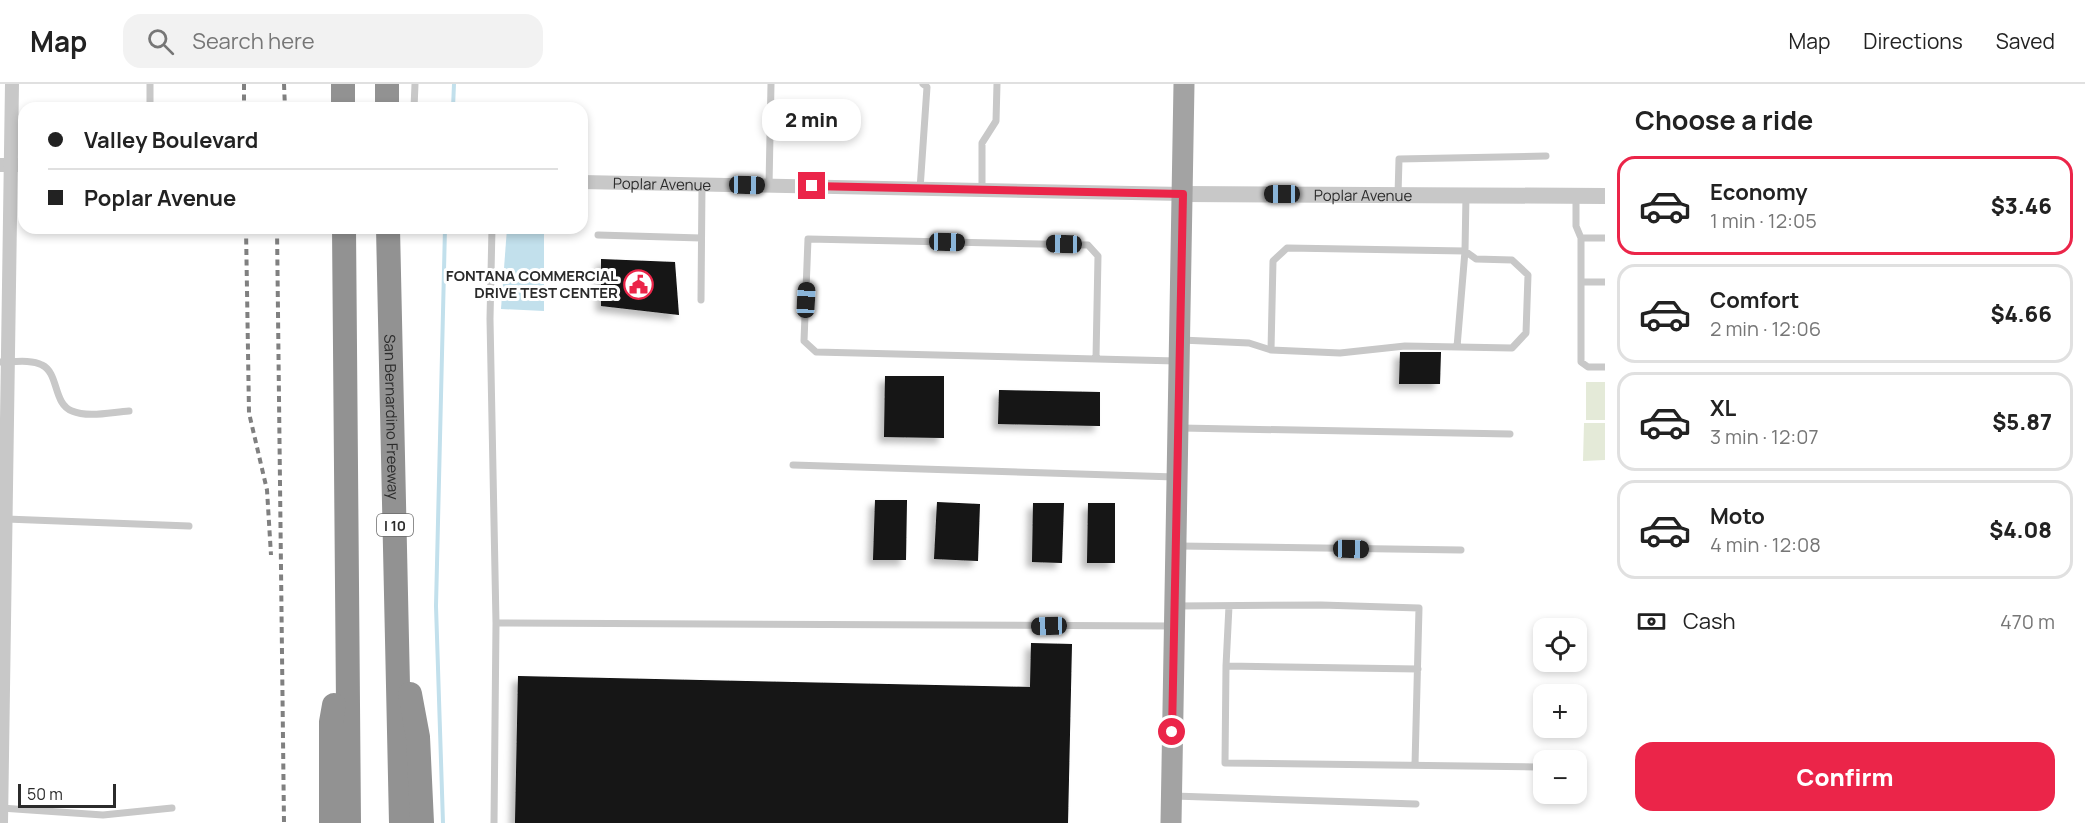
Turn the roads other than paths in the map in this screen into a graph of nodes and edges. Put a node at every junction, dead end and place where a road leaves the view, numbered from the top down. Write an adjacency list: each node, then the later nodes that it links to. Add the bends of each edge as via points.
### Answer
1 (12, 84): 15 (street)
2 (150, 84): 10 (lane)
3 (343, 84): 11 (highway)
4 (387, 84): 12 (highway)
5 (415, 84): 13 (lane)
6 (771, 84): 18 (lane)
7 (923, 84): 19 (lane, via 927,87)
8 (997, 84): 20 (lane, via 996,121 982,143)
9 (1184, 84): 21 (main road)
10 (150, 102)
11 (343, 102)
12 (387, 102)
13 (414, 102)
14 (1546, 156): 22 (lane, via 1399,159)
15 (12, 165): 33 (street)
16 (588, 182): 17 (street, Poplar Avenue)
17 (702, 184): 18 (street, Poplar Avenue); 30 (lane)
18 (769, 186): 19 (street, Poplar Avenue)
19 (920, 189): 20 (street, Poplar Avenue)
20 (982, 190): 21 (street, Poplar Avenue)
21 (1183, 194): 22 (street, Poplar Avenue); 40 (main road)
22 (1398, 195): 23 (street, Poplar Avenue)
23 (1466, 195): 24 (street, Poplar Avenue); 34 (lane)
24 (1576, 196): 25 (street, Poplar Avenue); 31 (lane, via 1576,226)
25 (1605, 196)
26 (344, 234): 58 (highway)
27 (388, 234): 56 (highway, San Bernardino Freeway / I 10)
28 (492, 234): 57 (lane)
29 (598, 235): 30 (lane)
30 (701, 238): 37 (lane)
31 (1581, 238): 32 (lane); 35 (lane)
32 (1605, 238)
33 (5, 250): 42 (street)
34 (1465, 251): 38 (lane); 38 (lane, via 1476,259 1512,260 1528,275 1526,333 1512,348); 39 (lane, via 1287,248 1273,261)
35 (1582, 282): 36 (lane); 43 (lane, via 1581,362 1588,367)
36 (1605, 282)
37 (701, 300)
38 (1457, 347): 39 (lane, via 1405,346 1340,353)
39 (1271, 350): 40 (lane, via 1249,343)
40 (1180, 351): 41 (lane); 45 (main road)
41 (1096, 358): 41 (lane, via 816,352 804,340 808,239 1088,245 1098,256)
42 (4, 362): 44 (lane, via 44,365 70,411); 49 (street)
43 (1605, 367)
44 (129, 411)
45 (1178, 428): 46 (lane); 48 (main road)
46 (1510, 434)
47 (793, 465): 48 (lane)
48 (1177, 477): 51 (main road)
49 (6, 519): 50 (lane); 53 (street)
50 (189, 526)
51 (1176, 546): 52 (lane); 55 (main road)
52 (1461, 550)
53 (2, 563): 61 (street)
54 (1228, 606): 55 (lane); 59 (lane); 60 (lane, via 1419,608)
55 (1174, 616): 57 (lane); 64 (main road)
56 (396, 623): 71 (highway, San Bernardino Freeway / I 10); 72 (highway, via 418,737)
57 (496, 623): 73 (lane)
58 (346, 641): 69 (highway, via 331,722); 70 (highway)
59 (1226, 666): 60 (lane); 62 (lane, via 1225,763)
60 (1418, 669): 62 (lane)
61 (1, 732): 66 (street)
62 (1415, 765): 63 (lane)
63 (1533, 767)
64 (1171, 796): 65 (lane); 74 (main road)
65 (1416, 804)
66 (1, 808): 67 (lane, via 103,815); 68 (street)
67 (172, 808)
68 (1, 823)
69 (331, 823)
70 (349, 823)
71 (401, 823)
72 (422, 823)
73 (494, 823)
74 (1171, 823)

